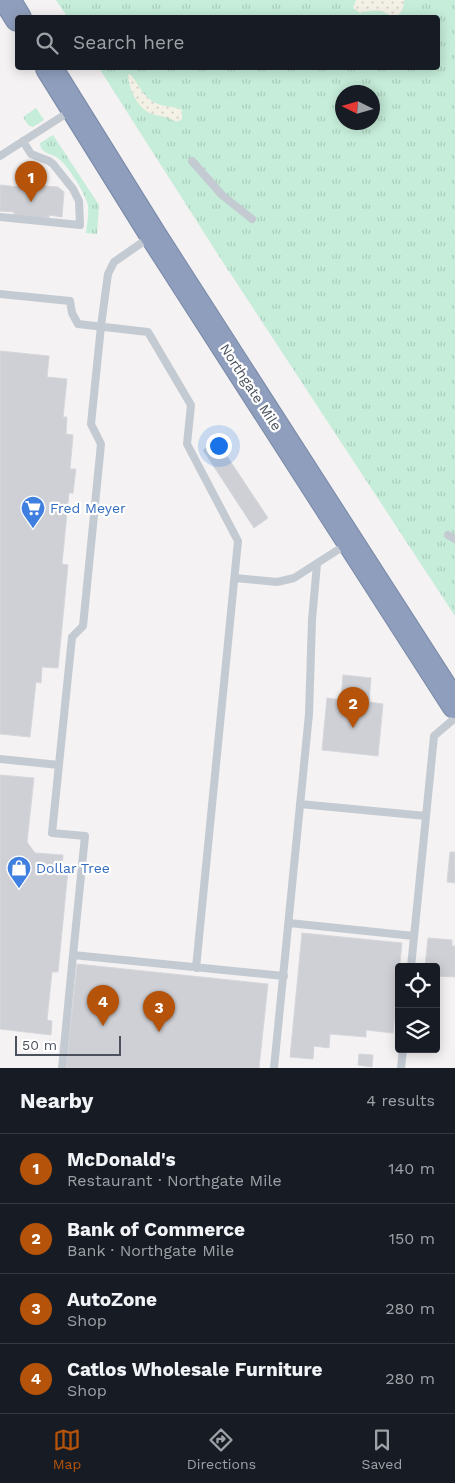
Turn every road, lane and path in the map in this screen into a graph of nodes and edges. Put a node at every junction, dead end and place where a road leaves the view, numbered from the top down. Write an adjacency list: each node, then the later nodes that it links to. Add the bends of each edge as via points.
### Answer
1 (7, 0): 2 (highway)
2 (16, 15)
3 (50, 70): 4 (highway, Northgate Mile)
4 (74, 109): 5 (lane); 10 (highway, Northgate Mile)
5 (24, 141): 6 (lane); 8 (lane, via 31,154 53,164 73,189 79,201 80,225)
6 (0, 158)
7 (192, 160): 9 (lane, via 222,195)
8 (0, 217)
9 (252, 219)
10 (153, 235): 12 (lane, via 114,262 108,274); 13 (highway, Northgate Mile)
11 (0, 294): 12 (lane, via 70,301 78,324)
12 (101, 326): 15 (lane, via 148,332 191,405 187,444 238,540); 19 (lane, via 91,424 100,444 88,581 83,626 72,637)
13 (351, 542): 14 (lane); 16 (highway, Northgate Mile)
14 (318, 564): 15 (lane, via 294,578 277,582); 20 (lane)
15 (235, 578): 26 (lane)
16 (455, 705)
17 (455, 718): 21 (lane, via 434,736)
18 (0, 759): 19 (lane)
19 (59, 765): 24 (lane, via 52,833 85,836)
20 (300, 804): 21 (lane); 22 (lane)
21 (426, 816): 23 (lane)
22 (289, 923): 23 (lane); 27 (lane)
23 (414, 936): 25 (lane)
24 (73, 955): 26 (lane); 29 (lane)
25 (411, 963)
26 (196, 968): 27 (lane)
27 (284, 976): 30 (lane)
28 (403, 1053): 31 (lane)
29 (62, 1068)
30 (274, 1068)
31 (401, 1068)

